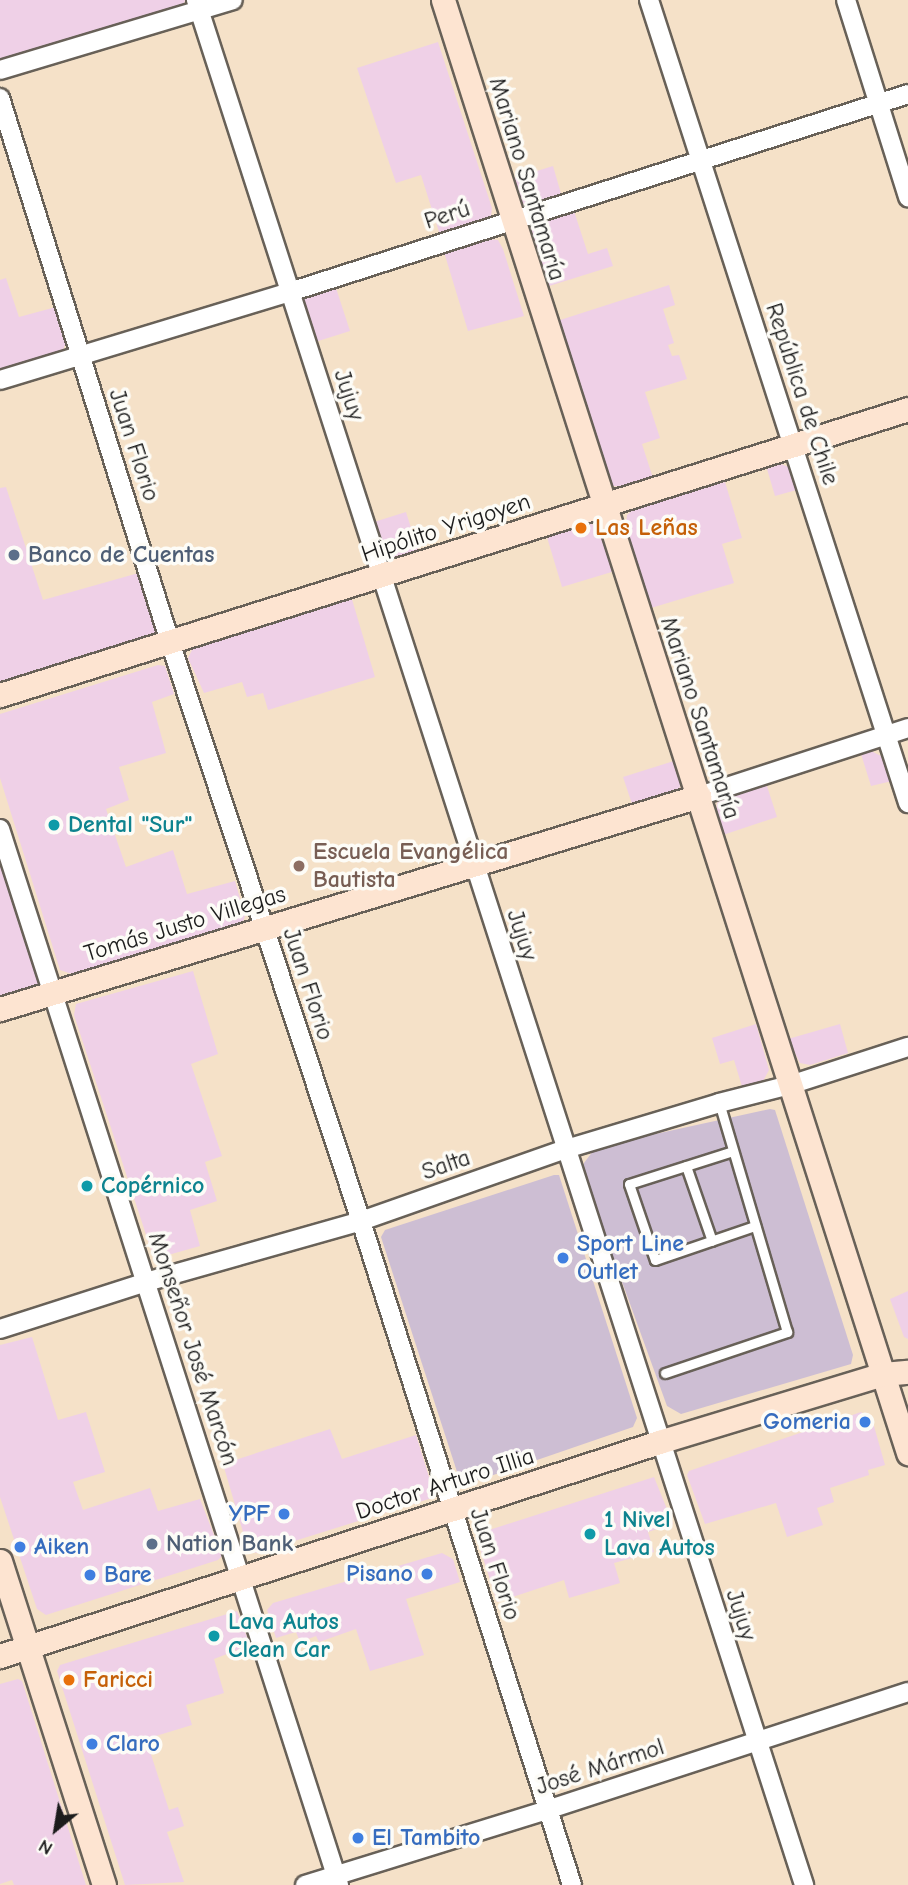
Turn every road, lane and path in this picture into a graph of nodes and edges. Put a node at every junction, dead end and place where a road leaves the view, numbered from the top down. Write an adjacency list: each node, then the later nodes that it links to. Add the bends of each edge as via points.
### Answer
1 (233, 0): 5 (street)
2 (443, 0): 12 (street, Mariano Santamaría)
3 (649, 0): 10 (street, República de Chile)
4 (846, 0): 9 (street)
5 (198, 5): 6 (street); 13 (street, Jujuy)
6 (0, 70)
7 (908, 94): 9 (street, Perú)
8 (0, 98): 14 (street, Juan Florio)
9 (877, 104): 10 (street, Perú); 11 (street)
10 (699, 162): 12 (street, Perú); 17 (street, República de Chile)
11 (908, 197)
12 (512, 220): 13 (street, Perú); 18 (street, Mariano Santamaría)
13 (290, 292): 14 (street, Perú); 19 (street, Jujuy)
14 (80, 355): 15 (street, Perú); 20 (street, Juan Florio)
15 (0, 380)
16 (908, 408): 17 (street, Hipólito Yrigoyen)
17 (793, 444): 18 (street, Hipólito Yrigoyen); 23 (street, República de Chile)
18 (603, 505): 19 (street, Hipólito Yrigoyen); 24 (street, Mariano Santamaría)
19 (383, 576): 20 (street, Hipólito Yrigoyen); 27 (street, Jujuy)
20 (170, 642): 21 (street, Hipólito Yrigoyen); 28 (street, Juan Florio)
21 (0, 695)
22 (908, 728): 23 (street, Tomás Justo Villegas)
23 (886, 735): 24 (street, Tomás Justo Villegas); 25 (street, República de Chile)
24 (699, 796): 27 (street, Tomás Justo Villegas); 32 (street, Mariano Santamaría)
25 (908, 803)
26 (0, 829): 29 (street, Monseñor José Marcón)
27 (472, 863): 28 (street, Tomás Justo Villegas); 34 (street, Jujuy)
28 (264, 928): 29 (street, Tomás Justo Villegas); 37 (street, Juan Florio)
29 (52, 992): 30 (street, Tomás Justo Villegas); 40 (street, Monseñor José Marcón)
30 (0, 1009)
31 (908, 1047): 32 (street, Salta)
32 (790, 1085): 33 (street, Salta); 44 (street, Mariano Santamaría)
33 (719, 1103): 34 (street, Salta); 35 (lane)
34 (566, 1149): 37 (street, Salta); 45 (street, Jujuy)
35 (733, 1151): 36 (lane); 38 (lane)
36 (686, 1166): 39 (lane); 39 (lane, via 629,1184 654,1260)
37 (361, 1221): 40 (street, Salta); 47 (street, Juan Florio)
38 (755, 1226): 39 (lane); 43 (lane, via 786,1332)
39 (712, 1241)
40 (146, 1282): 41 (street, Salta); 49 (street, Monseñor José Marcón)
41 (0, 1329)
42 (908, 1372): 44 (street, Doctor Arturo Illia)
43 (665, 1373)
44 (883, 1374): 45 (street, Doctor Arturo Illia); 46 (street, Mariano Santamaría)
45 (659, 1442): 47 (street, Doctor Arturo Illia); 53 (street, Jujuy)
46 (908, 1453)
47 (452, 1508): 49 (street, Doctor Arturo Illia); 54 (street, Juan Florio)
48 (0, 1561): 50 (street)
49 (241, 1579): 50 (street, Doctor Arturo Illia); 55 (street, Monseñor José Marcón)
50 (29, 1647): 51 (street, Doctor Arturo Illia); 56 (street)
51 (0, 1656)
52 (908, 1692): 53 (street, José Mármol)
53 (757, 1742): 54 (street, José Mármol); 59 (street, Jujuy)
54 (547, 1810): 55 (street, José Mármol); 58 (street, Juan Florio)
55 (338, 1880): 57 (street, José Mármol)
56 (104, 1885)
57 (305, 1885)
58 (572, 1885)
59 (804, 1885)

